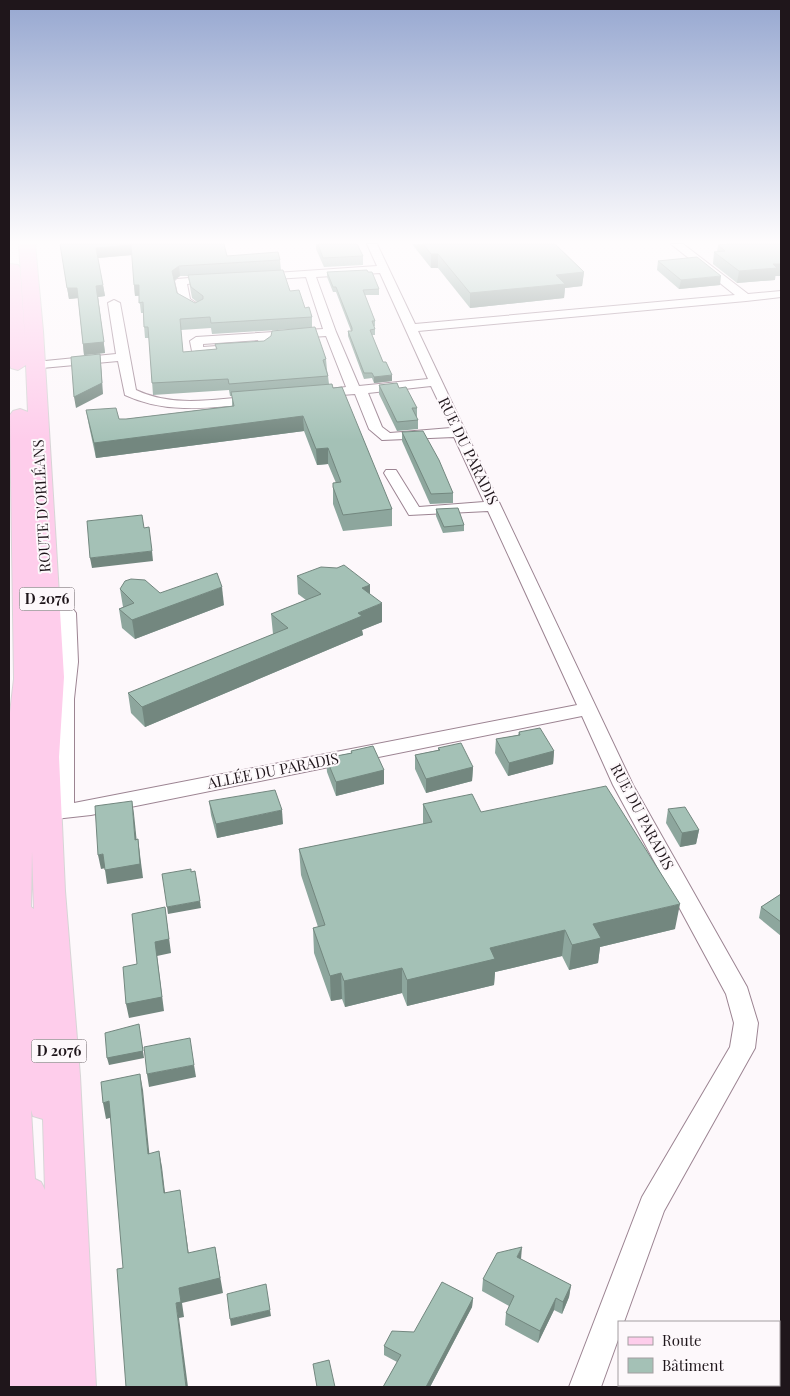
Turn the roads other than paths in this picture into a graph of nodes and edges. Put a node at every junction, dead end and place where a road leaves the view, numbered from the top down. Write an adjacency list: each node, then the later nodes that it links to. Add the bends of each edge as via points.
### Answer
1 (11, 309): 8 (street, via 25,316); 20 (main road, ROUTE D'ORLÉANS / D 2076, via 19,368)
2 (30, 309): 8 (main road, ROUTE D'ORLÉANS / D 2076)
3 (115, 309): 11 (street)
4 (322, 309): 9 (street)
5 (403, 309): 7 (street, RUE DU PARADIS)
6 (622, 309): 7 (street)
7 (412, 328): 13 (street, RUE DU PARADIS)
8 (34, 332): 12 (main road, ROUTE D'ORLÉANS / D 2076)
9 (330, 332): 10 (street); 14 (street)
10 (264, 336): 10 (street, via 245,338 196,341 198,351 265,346)
11 (124, 357): 12 (street); 16 (street, via 130,392 144,401 169,405)
12 (35, 366): 22 (main road, ROUTE D'ORLÉANS / D 2076, via 51,677 44,757)
13 (435, 382): 14 (street); 17 (street, RUE DU PARADIS)
14 (357, 390): 15 (street); 17 (street, via 376,429 386,437)
15 (306, 396)
16 (268, 400)
17 (459, 432): 19 (street, RUE DU PARADIS)
18 (391, 473): 19 (street, via 414,512)
19 (495, 506): 21 (street, RUE DU PARADIS)
20 (16, 583): 24 (main road, ROUTE D'ORLÉANS / D 2076, via 27,679)
21 (588, 709): 22 (street, ALLÉE DU PARADIS, via 100,806); 30 (street, RUE DU PARADIS, via 623,786 738,994 746,1023 742,1048 652,1206)
22 (55, 812): 23 (main road, ROUTE D'ORLÉANS / D 2076)
23 (49, 891): 24 (main road); 26 (main road, ROUTE D'ORLÉANS / D 2076)
24 (14, 909): 25 (main road, ROUTE D'ORLÉANS / D 2076); 26 (main road, ROUTE D'ORLÉANS / D 2076, via 32,929 35,1033)
25 (11, 1135): 27 (main road, ROUTE D'ORLÉANS / D 2076, via 20,1254); 28 (main road, ROUTE D'ORLÉANS / D 2076, via 46,1262)
26 (67, 1212): 29 (main road, ROUTE D'ORLÉANS / D 2076)
27 (21, 1387)
28 (48, 1387)
29 (73, 1387)
30 (585, 1387)

